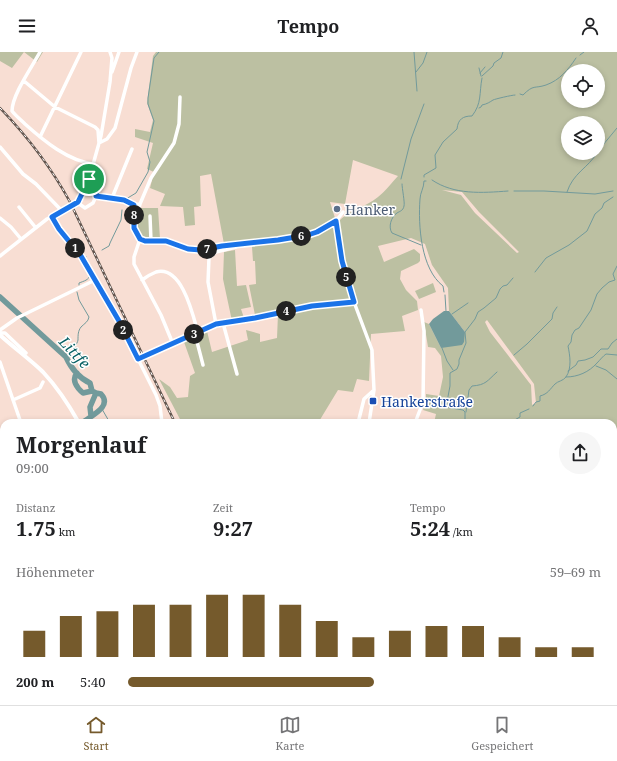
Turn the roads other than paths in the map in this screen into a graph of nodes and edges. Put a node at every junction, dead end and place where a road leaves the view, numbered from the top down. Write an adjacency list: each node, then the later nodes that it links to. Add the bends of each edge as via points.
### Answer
1 (40, 52): 7 (street)
2 (81, 52): 9 (street)
3 (110, 52): 6 (street)
4 (119, 52): 6 (street)
5 (137, 52): 11 (street, via 114,128 107,140)
6 (110, 76): 11 (street)
7 (24, 81): 9 (street); 10 (street, via 12,108 14,114)
8 (180, 97): 19 (street, via 179,124 174,143 151,178)
9 (55, 107): 10 (street); 11 (street, via 95,127)
10 (40, 138): 14 (street, via 80,161)
11 (100, 143): 14 (street)
12 (0, 146): 22 (street, via 23,174)
13 (132, 149): 17 (street)
14 (94, 164): 15 (street)
15 (89, 179): 16 (street, via 97,186); 18 (street)
16 (96, 196): 17 (street); 18 (street, via 93,203 85,208)
17 (112, 198): 20 (street)
18 (78, 202): 22 (street)
19 (140, 204): 20 (street); 28 (street)
20 (134, 205): 28 (street)
21 (19, 207): 29 (street)
22 (62, 211): 25 (street)
23 (343, 212): 27 (street)
24 (150, 216): 32 (street)
25 (52, 217): 29 (street); 35 (street)
26 (0, 218): 30 (street)
27 (336, 221): 33 (street, via 308,235); 37 (street, via 342,261)
28 (134, 224): 31 (street)
29 (36, 228): 30 (street)
30 (21, 239): 34 (street)
31 (140, 239): 32 (street); 36 (street, via 133,262)
32 (151, 241): 33 (street, via 166,241 188,249 201,250)
33 (236, 245): 40 (street, via 236,248 216,252 209,258 208,282)
34 (0, 256)
35 (95, 280): 41 (street, via 25,314); 45 (street)
36 (142, 280): 42 (street, via 159,272 166,272 175,277 186,297); 43 (street)
37 (354, 302): 39 (street, via 312,306); 50 (street, via 372,350)
38 (421, 310): 57 (street, via 424,330 423,402)
39 (223, 323): 40 (street); 48 (street)
40 (216, 324): 42 (street)
41 (0, 333): 44 (street, via 5,333); 53 (main road, via 42,372)
42 (196, 333): 43 (street); 47 (street)
43 (173, 344): 45 (street)
44 (26, 353)
45 (138, 359): 54 (street, via 156,395)
46 (0, 362): 51 (street)
47 (203, 365)
48 (237, 374)
49 (43, 382): 51 (street, via 40,388)
50 (374, 390): 55 (street, via 364,399); 56 (street)
51 (13, 400): 52 (street)
52 (20, 419)
53 (77, 419)
54 (162, 419)
55 (359, 419)
56 (370, 419)
57 (417, 419)

